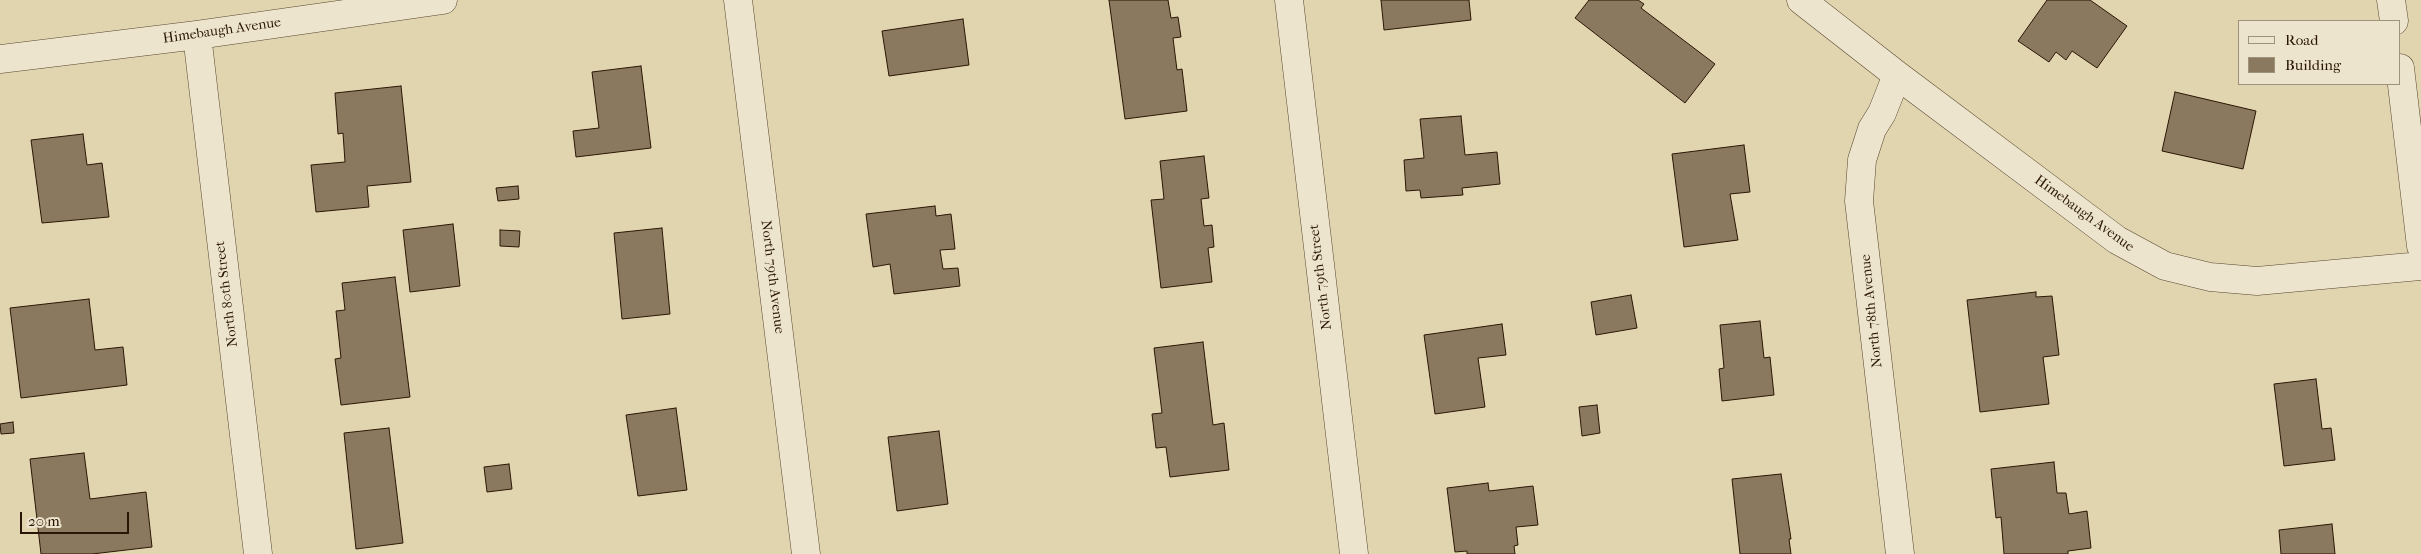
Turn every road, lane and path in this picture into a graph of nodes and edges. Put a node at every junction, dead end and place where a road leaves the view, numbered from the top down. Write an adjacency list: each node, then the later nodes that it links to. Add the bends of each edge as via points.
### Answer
1 (443, 0): 6 (street, Himebaugh Avenue)
2 (738, 0): 15 (street, North 79th Avenue)
3 (1289, 0): 16 (street, North 79th Street)
4 (1801, 0): 10 (street, Himebaugh Avenue)
5 (2391, 0): 7 (street)
6 (412, 2): 8 (street, Himebaugh Avenue)
7 (2394, 20)
8 (197, 35): 9 (street, Himebaugh Avenue); 14 (street, North 80th Street)
9 (0, 60)
10 (1897, 76): 13 (street, Himebaugh Avenue, via 2117,240 2165,266 2210,277 2257,281); 17 (street, North 78th Avenue, via 1872,129 1862,160 1860,201)
11 (2401, 76): 12 (street)
12 (2421, 246)
13 (2421, 266)
14 (258, 554)
15 (806, 554)
16 (1354, 554)
17 (1900, 554)

